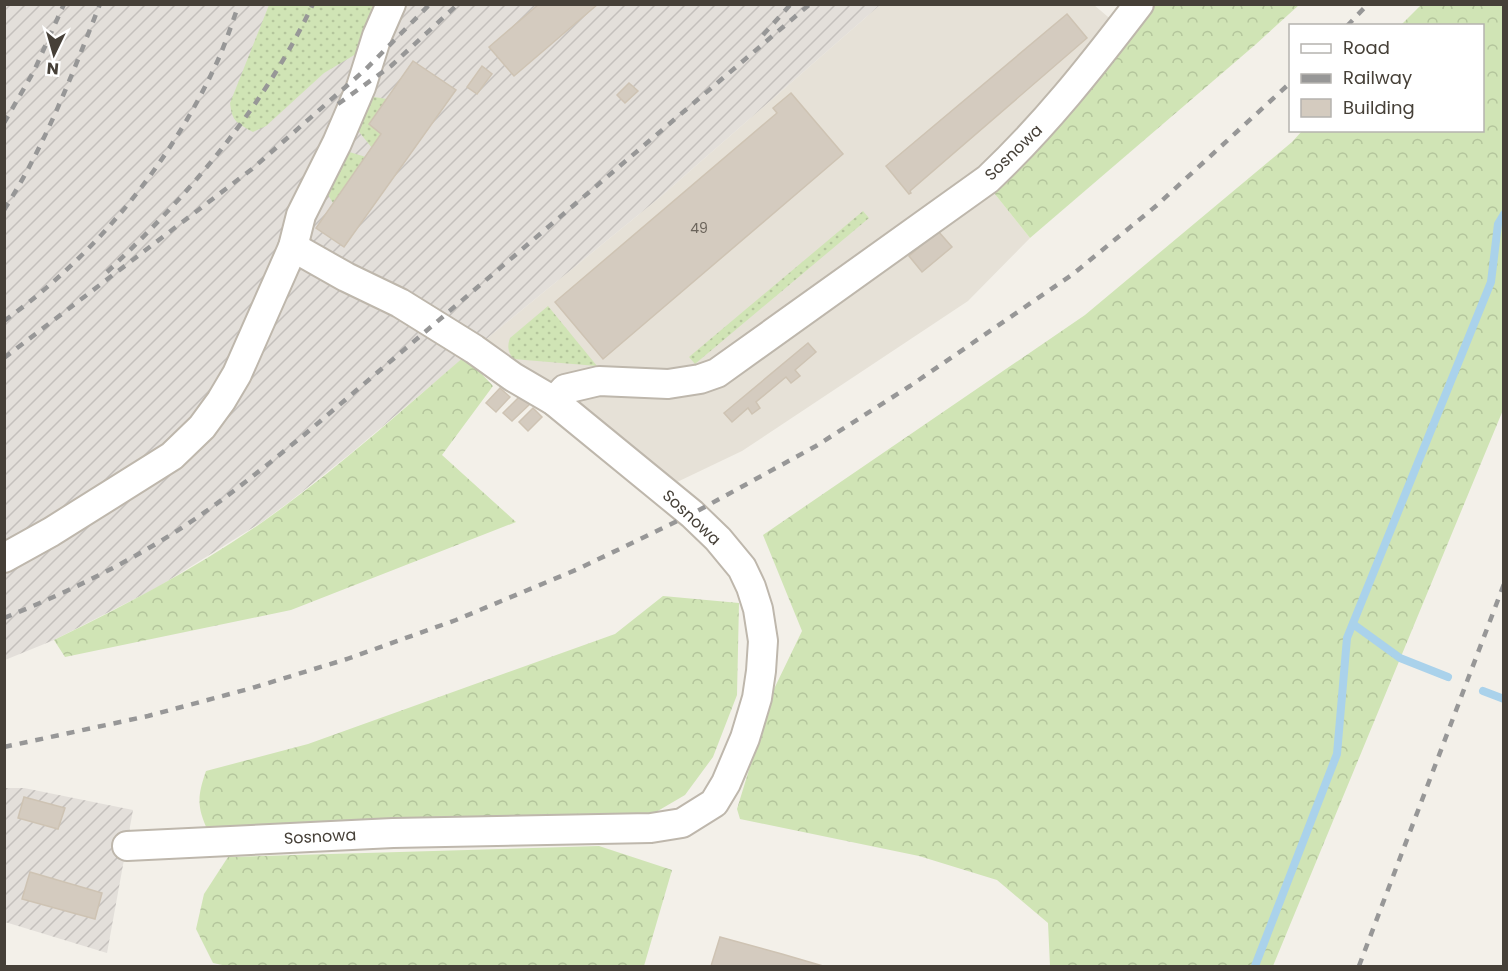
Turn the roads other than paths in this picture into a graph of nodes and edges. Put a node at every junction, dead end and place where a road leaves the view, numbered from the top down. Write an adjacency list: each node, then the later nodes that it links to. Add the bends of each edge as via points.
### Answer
1 (392, 4): 3 (street, via 337,143 301,216)
2 (1139, 4): 4 (street, Sosnowa, via 1072,90 988,179 717,373 668,384 599,381 565,389)
3 (293, 247): 4 (street, via 400,303); 5 (street, via 237,374 202,427 163,461)
4 (554, 401): 6 (street, Sosnowa, via 718,539 742,568 751,588 763,641 757,698 736,763 714,803 682,823 651,828 393,832)
5 (4, 558)
6 (127, 846)

